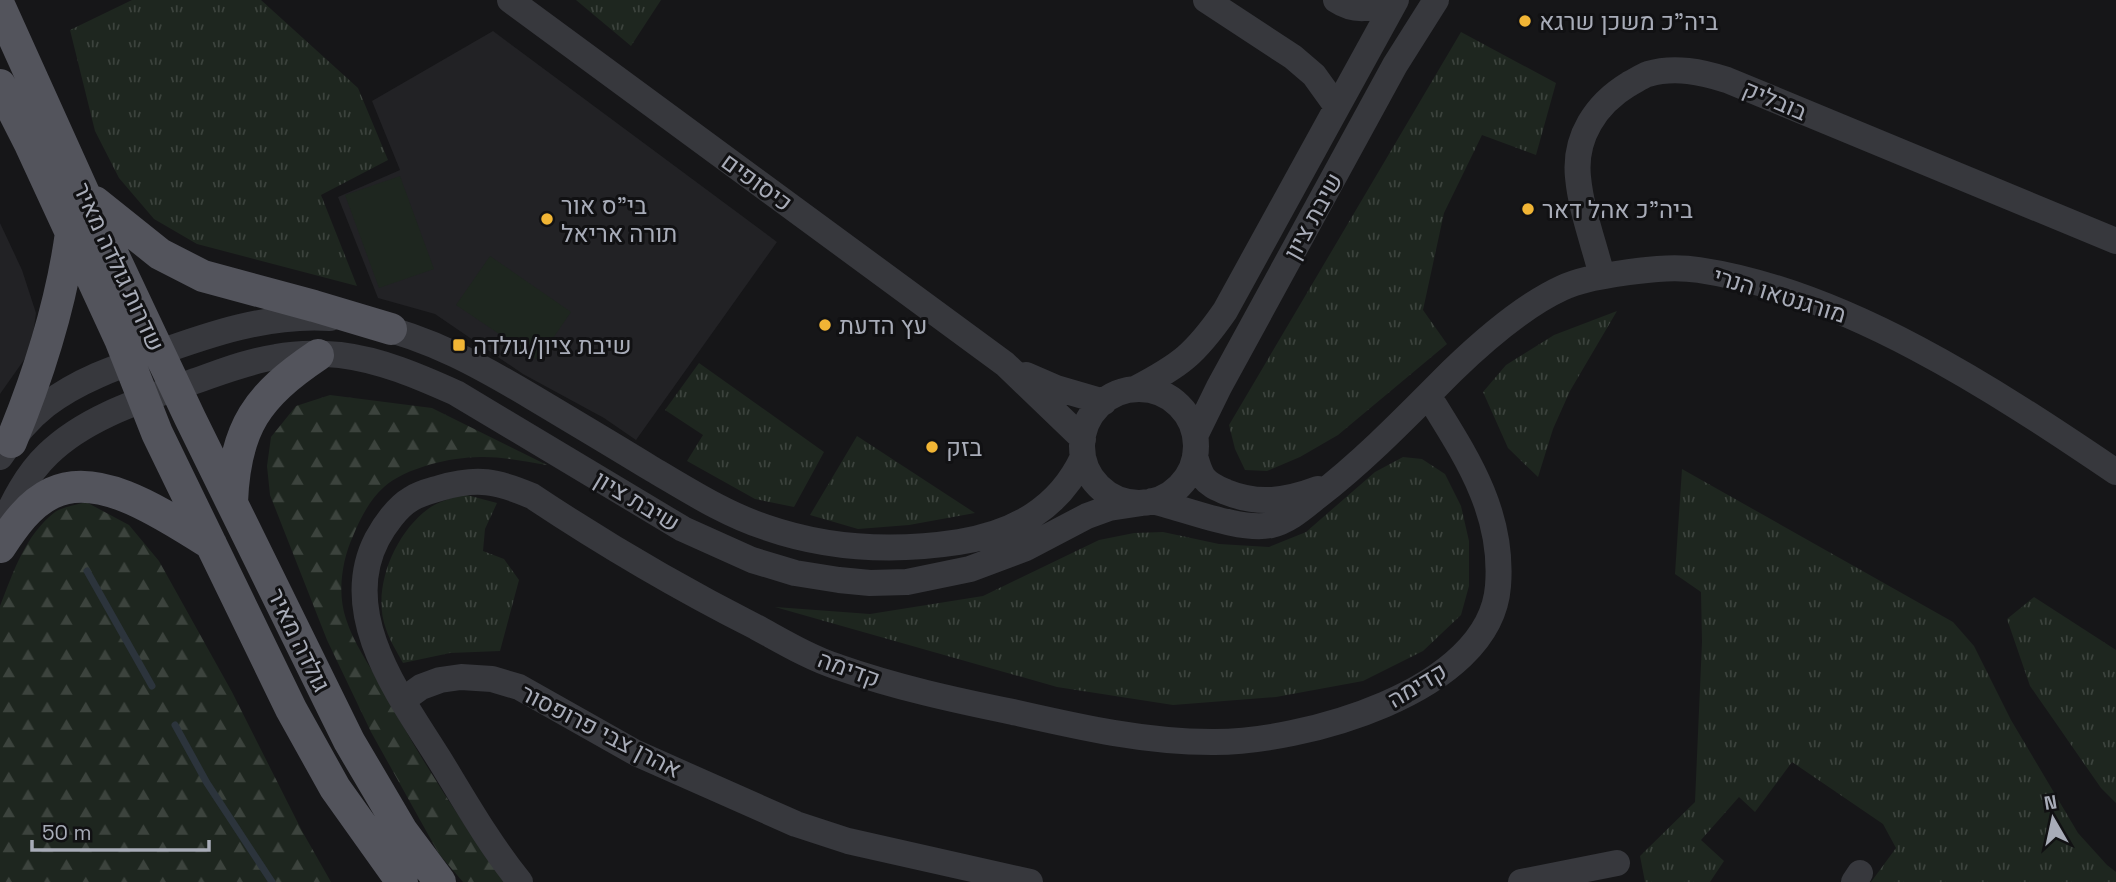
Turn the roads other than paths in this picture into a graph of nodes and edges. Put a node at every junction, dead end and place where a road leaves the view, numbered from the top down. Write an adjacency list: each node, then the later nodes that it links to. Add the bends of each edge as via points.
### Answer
1 (510, 0): 18 (street, כיסופים)
2 (1206, 0): 9 (street, via 1293,57 1314,75)
3 (1336, 0): 4 (street, via 1360,9)
4 (1391, 0)
5 (1396, 0): 9 (street, שיבת ציון)
6 (1436, 0): 24 (street, שיבת ציון, via 1395,65 1219,387)
7 (0, 7): 10 (main road, שדרות גולדה מאיר)
8 (0, 85): 11 (main road)
9 (1337, 107): 20 (street, שיבת ציון, via 1210,332 1185,360)
10 (83, 191): 14 (main road, via 138,239 193,272); 15 (main road, שדרות גולדה מאיר)
11 (71, 233): 17 (main road); 26 (main road, via 52,331 30,398)
12 (2116, 241): 13 (street, בובליק, via 1727,80 1699,71 1672,70 1647,74 1609,98 1585,131 1578,177)
13 (1602, 276): 21 (street, מורגנטאו הנרי, via 1563,288 1536,303 1476,348); 27 (street, מורגנטאו הנרי, via 1698,270 1854,317 1928,354)
14 (391, 329): 15 (street, שיבת ציון, via 327,317 296,317 241,326); 25 (street, שיבת ציון, via 472,361 700,497 764,527 803,538 910,548 1004,531 1031,519 1065,489)
15 (160, 352): 17 (street, שיבת ציון); 19 (main road, שדרות גולדה מאיר)
16 (318, 355): 19 (street, שיבת ציון, via 276,357); 29 (street, שיבת ציון, via 382,363 443,387 683,528 752,560 795,572 870,583 937,577 997,561 1109,508); 30 (main road, via 274,388 245,428 237,452)
17 (129, 363): 22 (main road, שדרות גולדה מאיר); 26 (street, שיבת ציון, via 78,385 45,406)
18 (1005, 364): 23 (street, כיסופים, via 1035,380); 25 (street, כיסופים)
19 (177, 388): 22 (street, שיבת ציון); 30 (main road, גולדה מאיר)
20 (1135, 389): 23 (street); 24 (street, via 1167,397 1180,407 1190,420)
21 (1429, 395): 28 (street, מורגנטאו הנרי); 34 (street, קדימה, via 1467,458 1492,514 1498,587 1492,616 1455,662 1434,678 1355,717 1247,741 1167,740 1117,735 888,683 835,666 738,618 532,496 474,480 408,500 382,530 368,556 364,589 368,623)
22 (143, 400): 31 (street, שיבת ציון, via 83,428 47,454 29,475); 32 (main road, גולדה מאיר)
23 (1104, 402): 25 (street, via 1086,425)
24 (1195, 446): 28 (street, via 1201,475 1212,486 1249,500 1295,498); 29 (street, via 1190,472 1181,485)
25 (1083, 448): 29 (street, via 1088,472 1098,485 1126,502)
26 (6, 450)
27 (2116, 472)
28 (1347, 474): 29 (street, via 1294,515 1270,525 1221,521)
29 (1147, 502)
30 (232, 503): 37 (main road, גולדה מאיר, via 349,741 402,831)
31 (0, 530)
32 (211, 544): 33 (main road, via 139,503 86,485 52,493 34,505); 36 (main road, גולדה מאיר, via 335,788)
33 (0, 547)
34 (402, 700): 38 (street, קדימה); 39 (street, אהרן צבי פרופסור, via 440,681 492,679 519,687 636,754 796,824 848,841)
35 (1617, 863): 40 (street)
36 (402, 882)
37 (440, 882)
38 (520, 882)
39 (1030, 882)
40 (1521, 882)

